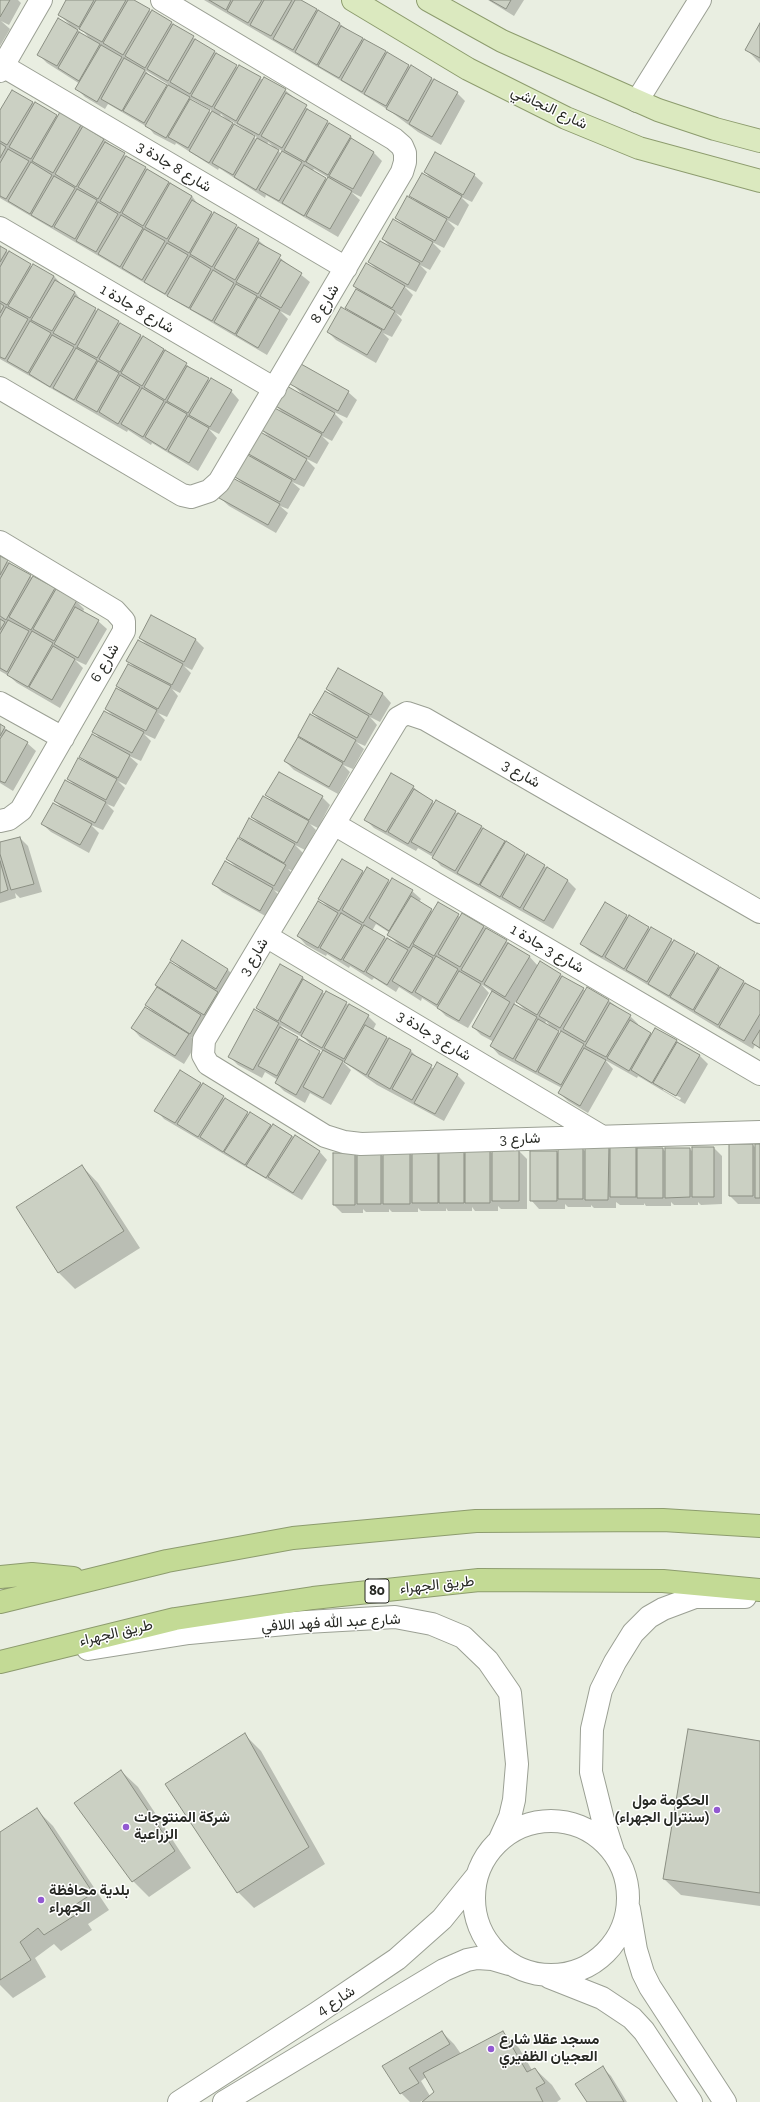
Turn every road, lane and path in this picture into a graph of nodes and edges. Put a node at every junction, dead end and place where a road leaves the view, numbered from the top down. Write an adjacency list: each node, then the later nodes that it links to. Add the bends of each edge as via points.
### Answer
1 (41, 0): 6 (street)
2 (162, 0): 11 (street, شارع 8, via 402,146 405,162 402,172)
3 (353, 0): 9 (main road, شارع النجاشي, via 468,69 566,118 639,148)
4 (428, 0): 7 (main road, via 502,41)
5 (700, 0): 7 (street)
6 (2, 68): 11 (street, شارع 8 جادة 3)
7 (637, 101): 8 (main road, via 715,129)
8 (760, 141)
9 (760, 181)
10 (0, 228): 13 (street, شارع 8 جادة 1)
11 (346, 268): 13 (street, شارع 8)
12 (0, 388): 13 (street, شارع 8, via 156,481 191,497 210,491 219,482)
13 (275, 389)
14 (0, 542): 16 (street, شارع 6, via 115,611 124,621 124,631)
15 (0, 702): 16 (street)
16 (63, 738): 17 (street, شارع 6, via 21,810 10,819)
17 (0, 821)
18 (334, 824): 19 (street, شارع 3, via 398,718 407,713 426,719); 20 (street, شارع 3); 21 (street, شارع 3 جادة 1)
19 (760, 912)
20 (266, 936): 23 (street, شارع 3 جادة 3); 23 (street, شارع 3, via 204,1040 202,1055 208,1064 325,1136 361,1144)
21 (760, 1074)
22 (760, 1132): 23 (street, شارع 3)
23 (601, 1136)
24 (760, 1526): 26 (highway, via 663,1520 476,1521 292,1538 167,1561)
25 (0, 1577): 26 (highway, via 32,1574)
26 (90, 1580): 29 (highway)
27 (760, 1590): 30 (highway, طريق الجهراء / 80, via 663,1581 479,1580 313,1598 174,1619)
28 (760, 1597): 32 (street, via 695,1597 648,1617 627,1640 601,1690 592,1729 591,1772)
29 (0, 1602)
30 (0, 1663): 31 (street, شارع عبد الله فهد اللافي, via 189,1633 298,1623 395,1616 432,1624 463,1637 488,1660 510,1693 517,1764 514,1800)
31 (500, 1839): 32 (street, via 522,1826 540,1822 572,1823 595,1834); 33 (street, via 485,1857)
32 (613, 1852): 34 (street, via 628,1885)
33 (476, 1877): 35 (street, via 474,1904 480,1930 496,1952); 37 (street, شارع 4, via 442,1919 397,1959)
34 (629, 1904): 36 (street, via 623,1927 611,1948 592,1964 576,1971); 40 (street, via 636,1950 643,1973)
35 (517, 1968): 36 (street, شارع 4); 38 (street, شارع 4, via 492,1959 467,1960 444,1970)
36 (546, 1975): 39 (street, via 602,1998 632,2018 644,2031)
37 (179, 2102)
38 (224, 2102)
39 (691, 2102)
40 (725, 2102)

